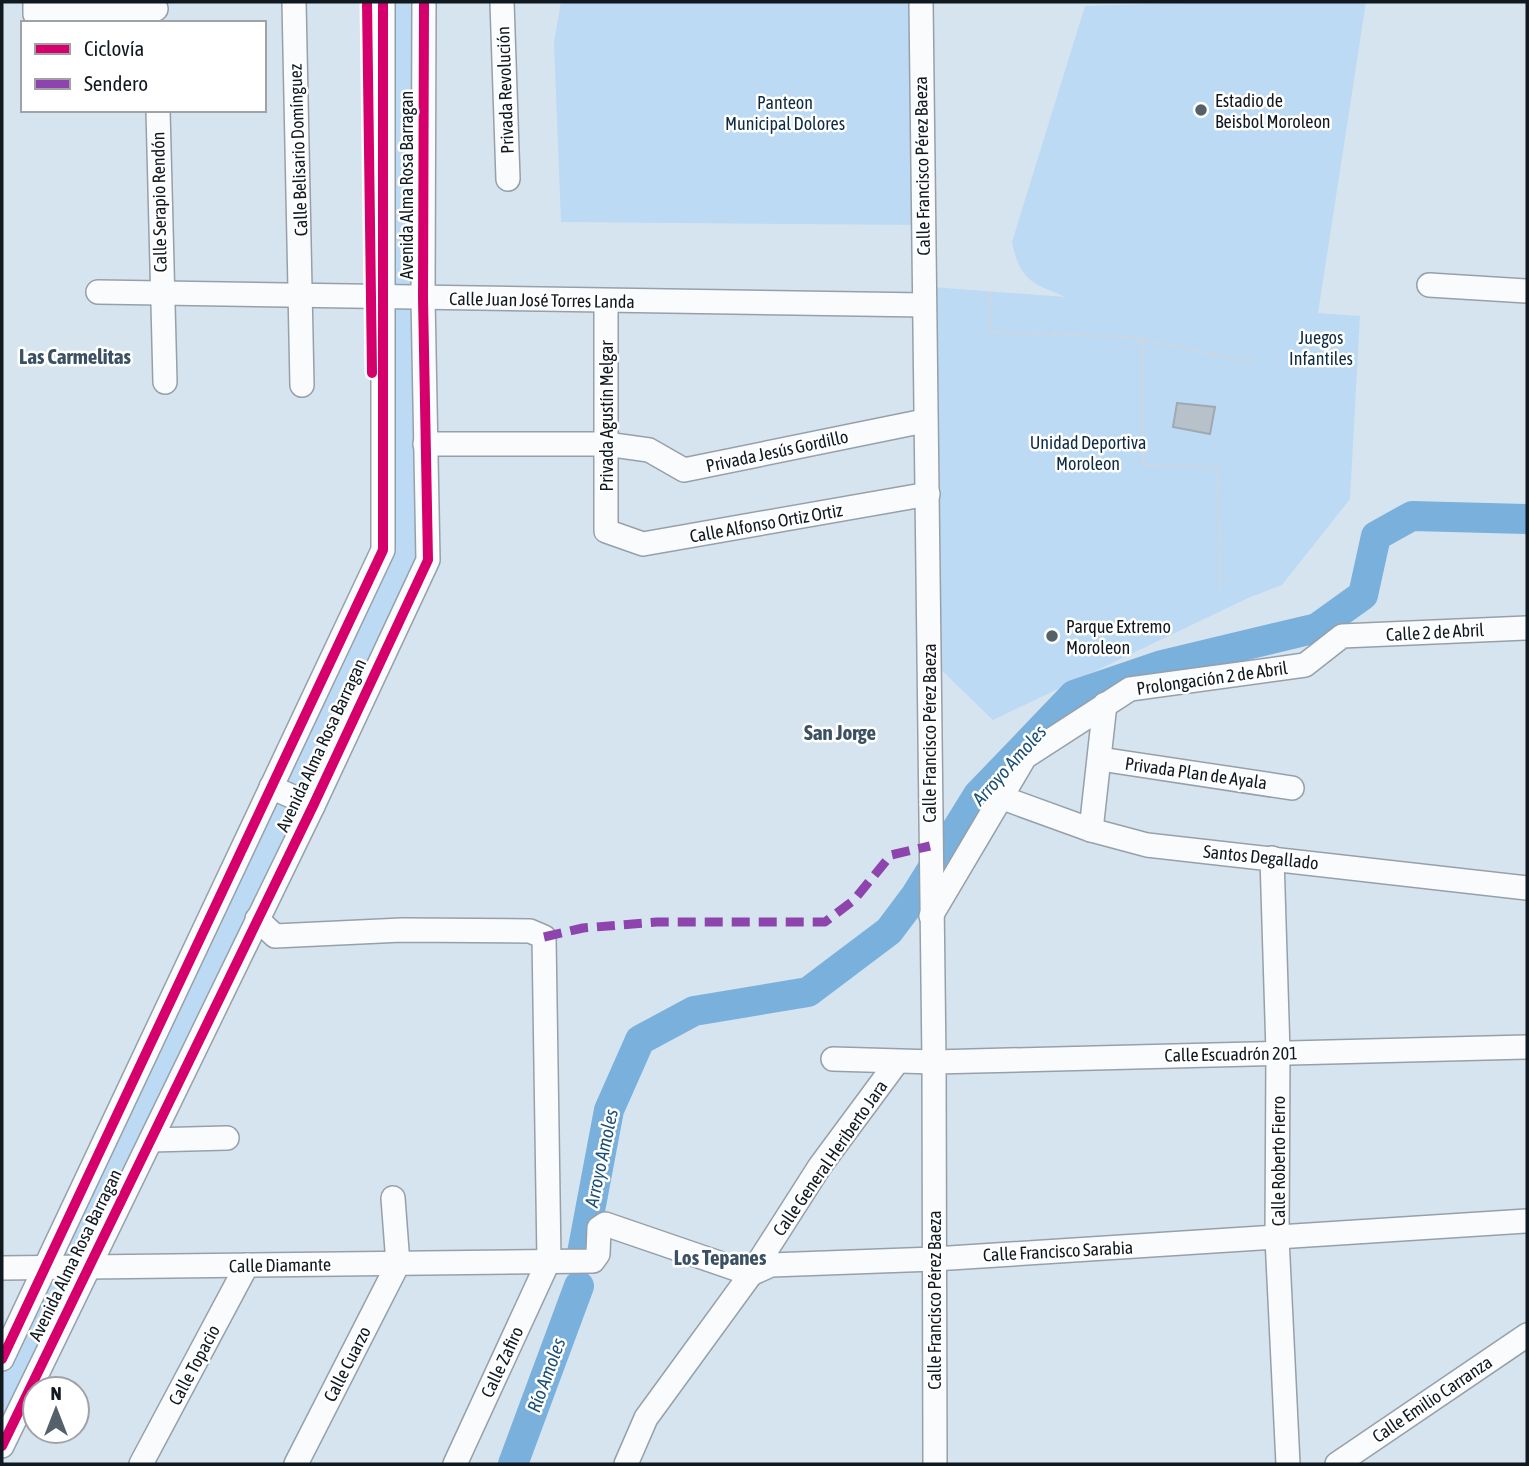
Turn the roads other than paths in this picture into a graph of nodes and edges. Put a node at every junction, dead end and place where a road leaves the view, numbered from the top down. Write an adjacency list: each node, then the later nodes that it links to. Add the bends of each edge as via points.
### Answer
1 (294, 2): 16 (street, Calle Belisario Domínguez)
2 (383, 2): 15 (street, Avenida Alma Rosa Barragan)
3 (424, 2): 17 (street, Avenida Alma Rosa Barragan)
4 (502, 2): 10 (street, Privada Revolución)
5 (921, 2): 6 (street); 19 (street, Calle Francisco Pérez Baeza)
6 (941, 2)
7 (35, 8): 8 (street)
8 (156, 11)
9 (158, 112): 14 (street, Calle Serapio Rendón)
10 (508, 178)
11 (1429, 285): 12 (street)
12 (1527, 291)
13 (98, 292): 14 (street, Calle Juan José Torres Landa)
14 (161, 295): 16 (street, Calle Juan José Torres Landa); 20 (street, Calle Serapio Rendón)
15 (384, 297): 16 (street, Calle Juan José Torres Landa); 17 (street, Calle Juan José Torres Landa); 31 (street, Avenida Alma Rosa Barragan, via 383,550)
16 (302, 298): 21 (street, Calle Belisario Domínguez)
17 (423, 298): 18 (street, Calle Juan José Torres Landa); 23 (street, Avenida Alma Rosa Barragan)
18 (606, 302): 19 (street, Calle Juan José Torres Landa); 24 (street, Privada Agustín Melgar)
19 (924, 304): 22 (street, Calle Francisco Pérez Baeza)
20 (165, 382)
21 (302, 385)
22 (924, 421): 24 (street, Privada Jesús Gordillo, via 684,470 649,450); 25 (street, Calle Francisco Pérez Baeza)
23 (425, 444): 24 (street, Privada Jesús Gordillo); 34 (street, Avenida Alma Rosa Barragan, via 428,560)
24 (606, 444): 26 (street, Privada Agustín Melgar)
25 (928, 494): 26 (street, Calle Alfonso Ortiz Ortiz, via 643,544); 38 (street, Calle Francisco Pérez Baeza)
26 (606, 531)
27 (1527, 628): 28 (street, Calle 2 de Abril)
28 (1342, 636): 29 (street, Prolongación 2 de Abril, via 1305,665 1130,690)
29 (1105, 704): 30 (street); 33 (street, Prolongación 2 de Abril, via 1025,757)
30 (1100, 759): 32 (street, Privada Plan de Ayala); 35 (street)
31 (271, 787): 34 (street); 55 (street, Avenida Alma Rosa Barragan)
32 (1292, 788)
33 (1000, 797): 35 (street, Santos Degallado); 38 (street, Prolongación 2 de Abril)
34 (313, 806): 39 (street, Avenida Alma Rosa Barragan)
35 (1091, 830): 36 (street, Santos Degallado, via 1146,845)
36 (1272, 858): 37 (street, Santos Degallado); 41 (street, Calle Roberto Fierro)
37 (1527, 888)
38 (931, 914): 44 (street, Calle Francisco Pérez Baeza)
39 (257, 919): 46 (street, Avenida Alma Rosa Barragan); 51 (street, via 275,936 402,930 530,931 544,937)
40 (1527, 1047): 41 (street, Calle Escuadrón 201)
41 (1278, 1052): 44 (street, Calle Escuadrón 201); 49 (street, Calle Roberto Fierro)
42 (833, 1059): 43 (street, Calle Escuadrón 201)
43 (897, 1062): 44 (street, Calle Escuadrón 201); 57 (street, Calle General Heriberto Jara, via 820,1166)
44 (934, 1062): 50 (street, Calle Francisco Pérez Baeza)
45 (227, 1138): 46 (street)
46 (151, 1140): 56 (street, Avenida Alma Rosa Barragan)
47 (393, 1198): 52 (street)
48 (1527, 1221): 49 (street, Calle Francisco Sarabia)
49 (1277, 1238): 50 (street, Calle Francisco Sarabia); 66 (street, Calle Roberto Fierro)
50 (934, 1259): 57 (street, Calle Francisco Sarabia, via 771,1265); 65 (street, Calle Francisco Pérez Baeza)
51 (554, 1260): 52 (street, Calle Diamante); 57 (street, Calle Diamante, via 593,1262 598,1254 599,1228 606,1224); 63 (street, Calle Zafiro)
52 (398, 1264): 53 (street, Calle Diamante); 62 (street, Calle Cuarzo)
53 (247, 1265): 56 (street, Calle Diamante); 61 (street, Calle Topacio)
54 (2, 1268): 55 (street, Calle Diamante)
55 (45, 1268): 56 (street, Calle Diamante); 59 (street, Avenida Alma Rosa Barragan)
56 (87, 1268): 60 (street, Avenida Alma Rosa Barragan)
57 (751, 1274): 64 (street, Calle General Heriberto Jara, via 646,1418)
58 (1527, 1335): 67 (street, Calle Emilio Carranza)
59 (2, 1359)
60 (2, 1446)
61 (141, 1464)
62 (296, 1464)
63 (455, 1464)
64 (626, 1464)
65 (935, 1464)
66 (1288, 1464)
67 (1337, 1464)

